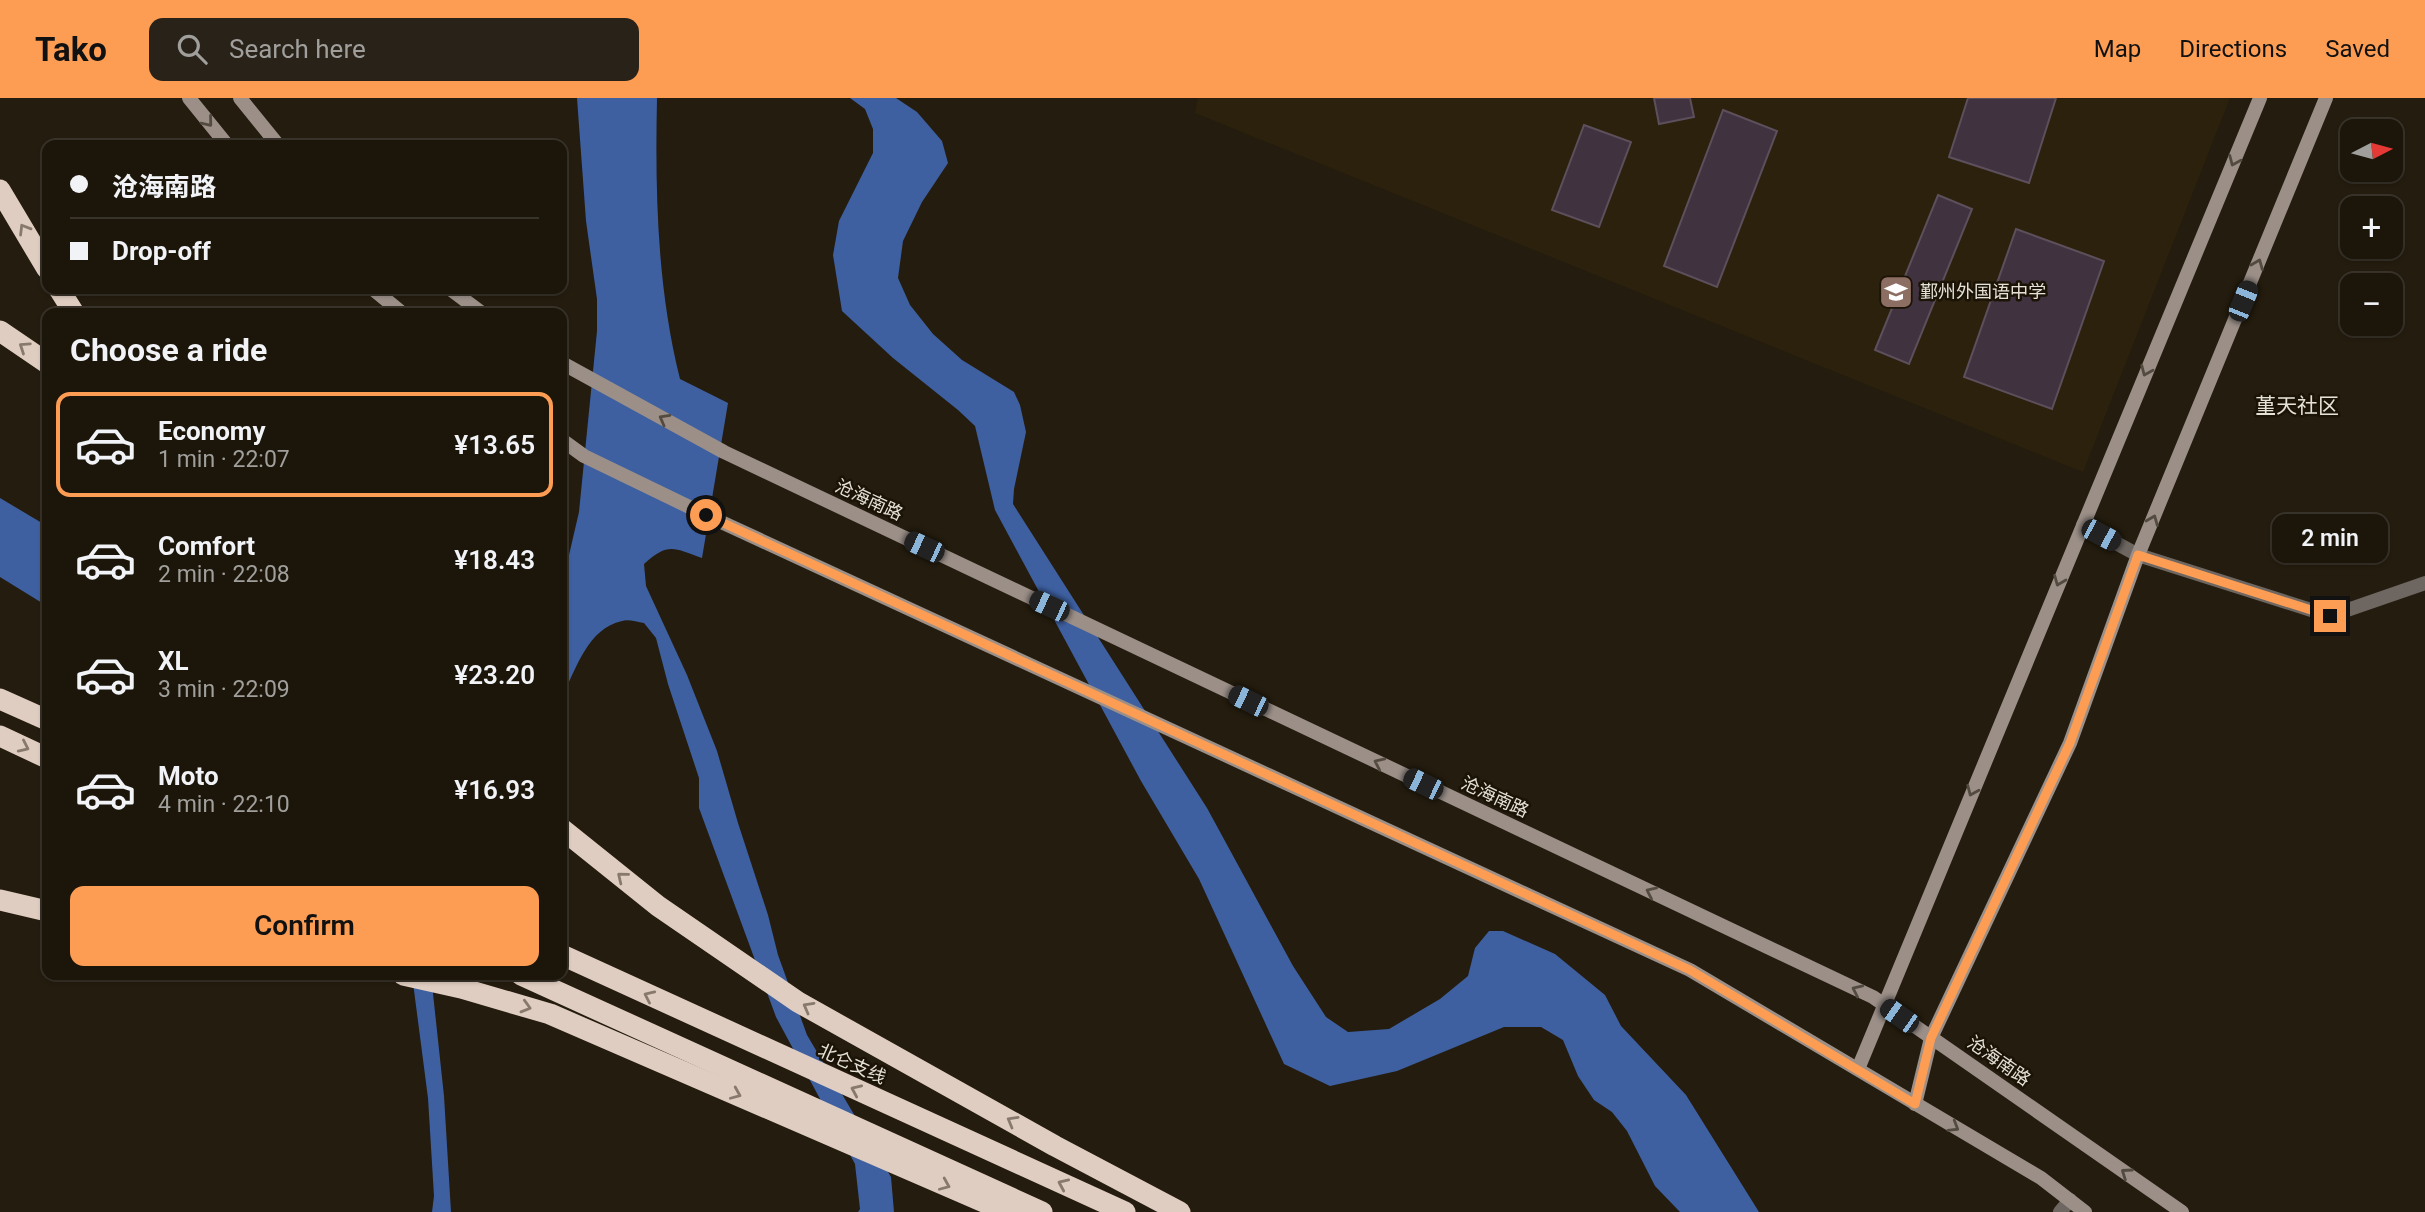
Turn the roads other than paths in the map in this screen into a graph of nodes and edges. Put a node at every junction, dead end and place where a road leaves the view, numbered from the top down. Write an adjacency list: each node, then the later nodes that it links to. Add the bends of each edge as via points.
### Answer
1 (189, 98): 5 (main road, one-way to 5)
2 (240, 98): 6 (main road)
3 (2260, 98): 17 (main road, one-way to 17)
4 (2326, 98): 18 (main road, one-way to 4)
5 (223, 140)
6 (274, 140)
7 (0, 190): 8 (highway, one-way to 7)
8 (42, 261)
9 (379, 294): 11 (main road)
10 (457, 294): 12 (main road)
11 (396, 308)
12 (475, 308)
13 (0, 331): 14 (highway, one-way to 13)
14 (42, 360)
15 (567, 366): 32 (main road, 沧海南路, one-way to 15, via 724,452)
16 (567, 444): 34 (main road, via 706,515 1690,970)
17 (2082, 525): 18 (street); 32 (main road, one-way to 32)
18 (2138, 555): 19 (street, via 2330,616); 33 (main road, via 2070,743)
19 (2425, 583)
20 (0, 699): 21 (highway)
21 (42, 718)
22 (0, 736): 23 (highway, one-way to 23)
23 (42, 756)
24 (567, 833): 40 (highway, one-way to 24, via 798,1002 657,906)
25 (0, 900): 26 (highway)
26 (42, 911)
27 (42, 912): 28 (highway)
28 (0, 914)
29 (567, 957): 39 (highway, 北仑支线, one-way to 29)
30 (425, 980): 37 (highway, one-way to 37, via 550,1014)
31 (532, 980): 38 (highway)
32 (1883, 1004): 33 (main road, 沧海南路); 34 (main road)
33 (1931, 1038): 35 (main road); 43 (main road, 沧海南路, one-way to 33)
34 (1857, 1069): 35 (main road)
35 (1915, 1104): 36 (main road, one-way to 36)
36 (2070, 1200): 41 (street); 42 (main road)
37 (1007, 1212)
38 (1042, 1212)
39 (1125, 1212)
40 (1180, 1212)
41 (2060, 1212)
42 (2085, 1212)
43 (2182, 1212)

